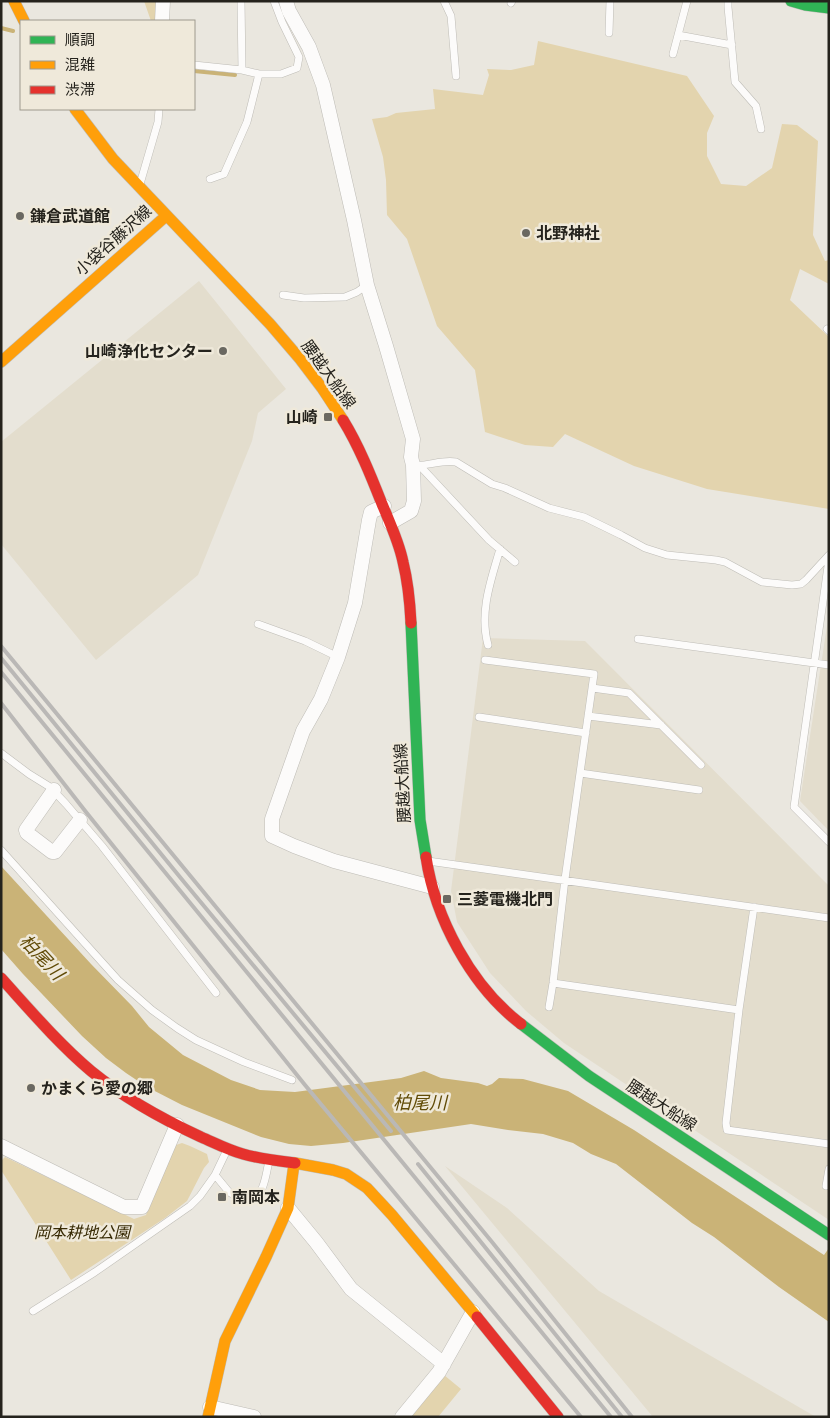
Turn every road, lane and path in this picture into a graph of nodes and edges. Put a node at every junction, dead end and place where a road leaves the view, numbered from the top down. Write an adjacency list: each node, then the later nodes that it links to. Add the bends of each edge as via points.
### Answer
1 (14, 1): 12 (main road)
2 (163, 1): 13 (street)
3 (241, 1): 19 (lane)
4 (274, 1): 20 (lane, via 299,57 297,68 281,74)
5 (286, 1): 28 (street, via 310,47 323,85)
6 (444, 1): 21 (lane, via 451,16)
7 (610, 1): 14 (lane)
8 (687, 1): 15 (lane)
9 (728, 1): 16 (lane)
10 (791, 1): 11 (main road)
11 (829, 8)
12 (24, 20)
13 (162, 20)
14 (608, 33)
15 (678, 35): 16 (lane); 17 (lane)
16 (732, 45): 24 (lane, via 735,82 756,106)
17 (673, 54)
18 (195, 65): 19 (lane)
19 (242, 70): 20 (lane)
20 (258, 74): 25 (lane, via 247,122 224,174)
21 (456, 76)
22 (75, 110): 26 (main road, 小袋谷藤沢線)
23 (159, 110): 26 (lane)
24 (761, 129)
25 (210, 179)
26 (139, 187): 27 (main road, 小袋谷藤沢線)
27 (166, 216): 30 (main road, 小袋谷藤沢線); 32 (main road, 腰越大船線, via 270,324 322,388 348,429)
28 (367, 285): 29 (lane, via 345,297); 31 (street, via 413,439 411,457)
29 (283, 295)
30 (1, 362)
31 (416, 466): 33 (street, via 411,511); 34 (lane); 35 (lane, via 449,460 456,462 492,484 549,508 584,518 645,548 667,555 725,562 762,582 801,584)
32 (384, 506): 33 (main road, 腰越大船線); 40 (street, via 371,512 355,603)
33 (390, 523): 57 (main road, 腰越大船線, via 403,561 409,595 420,820)
34 (500, 549): 36 (lane); 39 (lane, via 486,599 484,634)
35 (829, 557): 42 (lane)
36 (515, 562)
37 (258, 624): 40 (lane)
38 (638, 639): 42 (lane)
39 (488, 645)
40 (338, 657): 59 (street, via 321,699 303,731 272,819 272,836 334,861)
41 (485, 660): 44 (lane, via 594,674)
42 (815, 664): 43 (lane); 55 (lane, via 794,807)
43 (829, 665)
44 (592, 688): 45 (lane); 47 (lane, via 629,693)
45 (588, 716): 47 (lane); 48 (lane)
46 (478, 717): 48 (lane)
47 (662, 725): 50 (lane)
48 (586, 733): 51 (lane)
49 (1, 753): 52 (lane)
50 (701, 766)
51 (580, 773): 53 (lane); 58 (lane)
52 (54, 790): 54 (lane); 54 (street, via 26,833 55,852)
53 (699, 790)
54 (80, 820): 64 (lane)
55 (829, 842)
56 (1, 850): 67 (lane, via 118,980 152,1010 196,1040)
57 (426, 860): 58 (lane); 59 (main road, 腰越大船線)
58 (565, 879): 60 (lane); 63 (lane)
59 (432, 887): 78 (main road, 腰越大船線, via 454,942 490,994 516,1020 589,1076)
60 (754, 907): 61 (lane); 66 (lane)
61 (829, 918)
62 (1, 978): 68 (main road, via 40,1022 91,1071)
63 (553, 983): 65 (lane); 66 (lane)
64 (216, 993)
65 (549, 1007)
66 (739, 1010): 69 (lane, via 727,1130)
67 (292, 1080)
68 (177, 1125): 70 (street, via 142,1207 124,1207); 71 (main road)
69 (829, 1144)
70 (1, 1146)
71 (228, 1148): 72 (main road); 75 (lane)
72 (268, 1160): 73 (main road); 75 (lane, via 266,1177 260,1192 252,1200 244,1202 229,1192)
73 (294, 1164): 77 (main road); 80 (main road, via 347,1174 368,1189)
74 (829, 1169): 76 (lane)
75 (215, 1175): 79 (lane, via 190,1206)
76 (826, 1186)
77 (288, 1208): 81 (street, via 351,1289); 82 (main road, via 225,1341)
78 (829, 1235)
79 (33, 1311)
80 (473, 1312): 81 (street); 85 (main road)
81 (444, 1364): 84 (street)
82 (209, 1412): 83 (street)
83 (250, 1416)
84 (402, 1417)
85 (558, 1417)

